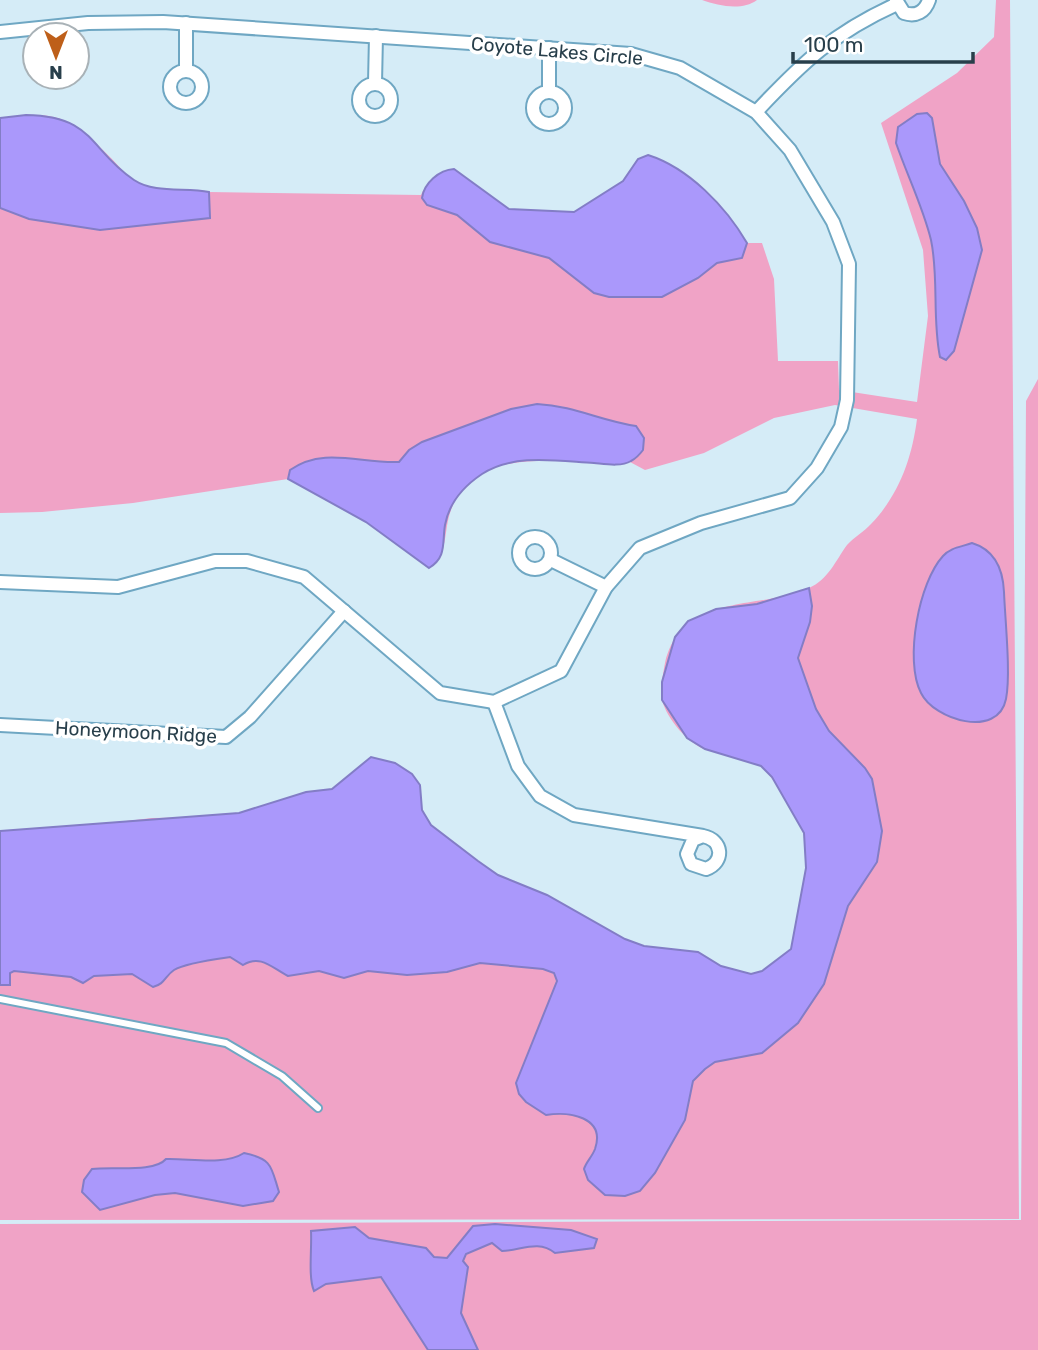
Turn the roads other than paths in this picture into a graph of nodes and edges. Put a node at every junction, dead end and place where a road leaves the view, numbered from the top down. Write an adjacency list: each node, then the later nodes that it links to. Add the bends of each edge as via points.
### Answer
1 (929, 0): 2 (street, via 924,10 914,15 904,13)
2 (896, 2): 10 (street, via 803,61)
3 (187, 23): 4 (street, Coyote Lakes Circle, via 88,23); 5 (street, Coyote Lakes Circle); 7 (street)
4 (0, 32)
5 (376, 36): 6 (street, Coyote Lakes Circle); 8 (street)
6 (549, 48): 9 (street); 10 (street, Coyote Lakes Circle, via 631,54 680,68)
7 (186, 71)
8 (375, 83)
9 (549, 91)
10 (756, 112): 13 (street, Coyote Lakes Circle, via 790,150 833,222 849,264 847,400 841,427 817,468 790,498 701,523 640,548)
11 (551, 560): 13 (street)
12 (0, 582): 14 (street, via 118,587 215,561 247,561 304,577)
13 (606, 587): 15 (street, Coyote Lakes Circle, via 561,671)
14 (344, 611): 15 (street, via 440,693); 16 (street, Honeymoon Ridge, via 250,717 226,737)
15 (494, 702): 17 (street, via 518,766 540,796 574,815)
16 (0, 725)
17 (703, 836)
18 (0, 999): 19 (lane, via 226,1043 282,1076)
19 (318, 1108)

